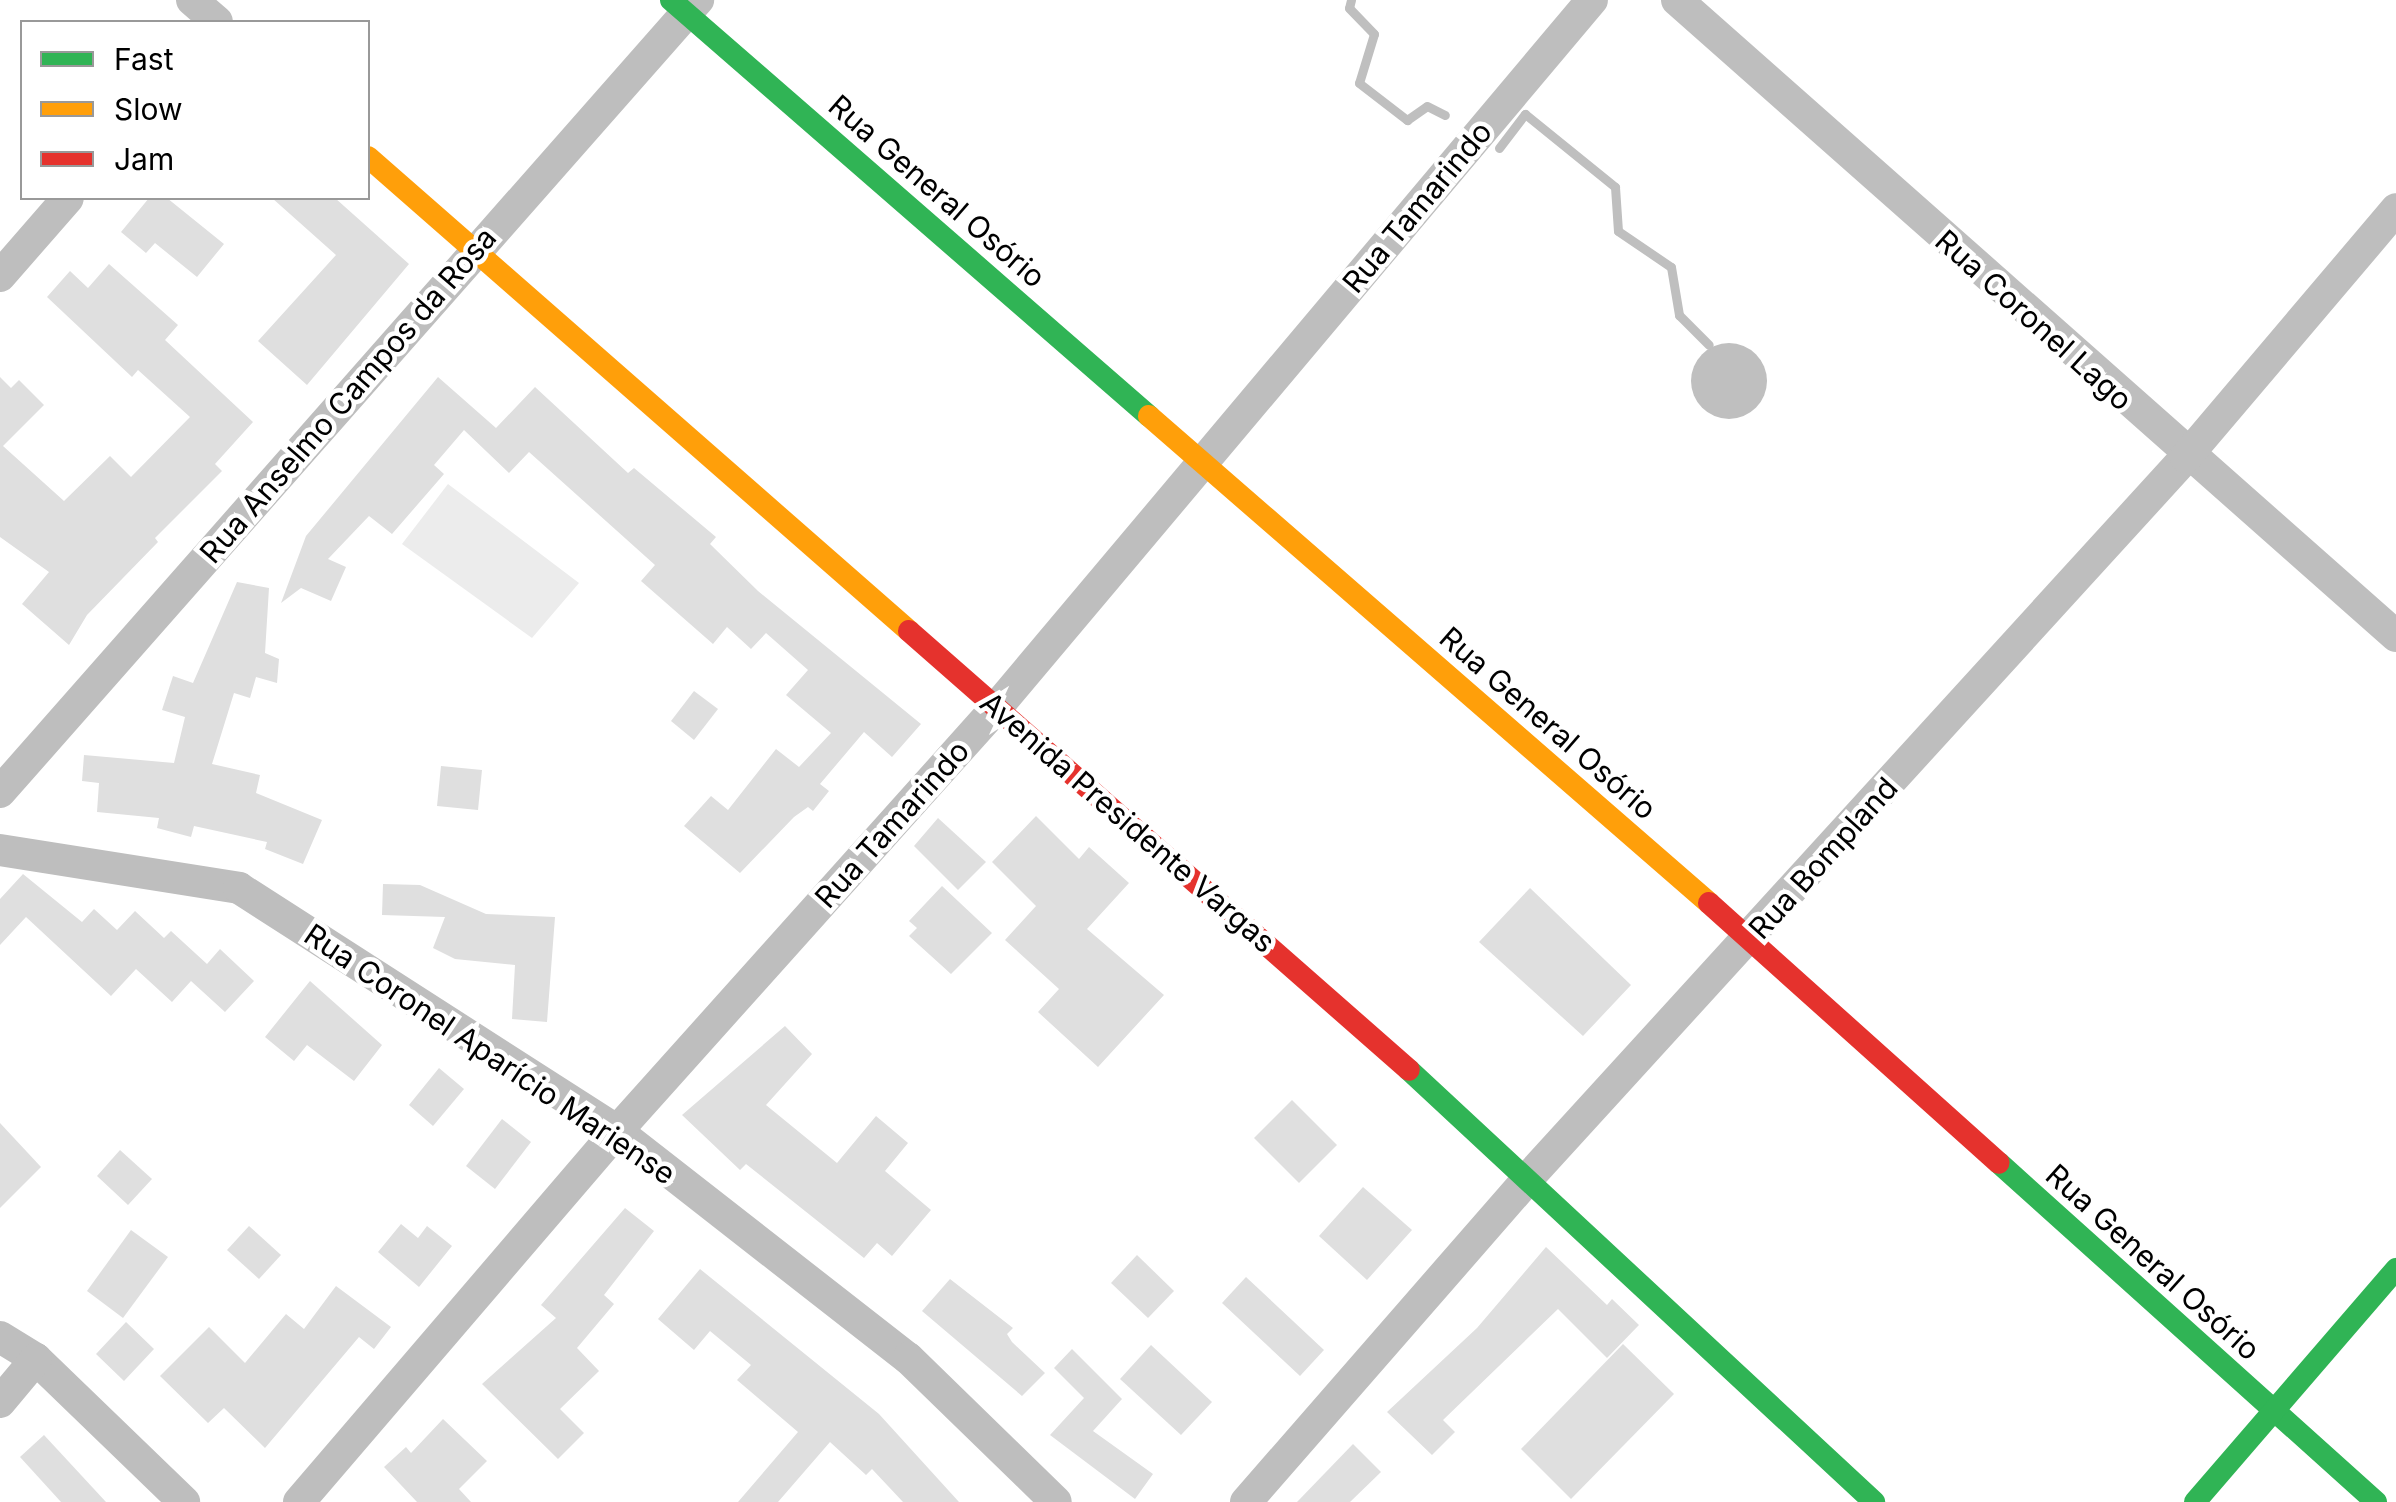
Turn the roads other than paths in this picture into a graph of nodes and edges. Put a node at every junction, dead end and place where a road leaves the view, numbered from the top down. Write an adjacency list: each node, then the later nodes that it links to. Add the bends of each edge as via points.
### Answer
1 (192, 0): 5 (street)
2 (1592, 0): 12 (street, Rua Tamarindo)
3 (1677, 0): 11 (street, Rua Coronel Lago)
4 (685, 5): 9 (street, Rua Anselmo Campos da Rosa); 12 (street, Rua General Osório)
5 (215, 20)
6 (370, 159): 9 (street, Avenida Presidente Vargas)
7 (66, 200): 10 (street)
8 (2396, 209): 11 (street, Rua Bompland)
9 (473, 252): 14 (street, Avenida Presidente Vargas); 15 (street, Rua Anselmo Campos da Rosa)
10 (0, 276)
11 (2186, 457): 13 (street, Rua Coronel Lago); 17 (street, Rua Bompland)
12 (1204, 460): 14 (street, Rua Tamarindo); 17 (street, Rua General Osório)
13 (2396, 636)
14 (996, 707): 18 (street, Rua Tamarindo); 19 (street, Avenida Presidente Vargas)
15 (0, 792)
16 (0, 850): 18 (street, Rua Coronel Aparício Mariense, via 239,888)
17 (1750, 939): 19 (street, Rua Bompland); 24 (street, Rua General Osório)
18 (617, 1131): 26 (street, Rua Tamarindo); 27 (street, Rua Coronel Aparício Mariense, via 908,1358)
19 (1530, 1176): 28 (street, Rua Bompland); 29 (street, Avenida Presidente Vargas)
20 (2396, 1269): 24 (street)
21 (0, 1338): 22 (street)
22 (36, 1359): 23 (street); 25 (street)
23 (0, 1402)
24 (2275, 1413): 30 (street); 31 (street, Rua General Osório)
25 (184, 1502)
26 (298, 1502)
27 (1056, 1502)
28 (1246, 1502)
29 (1874, 1502)
30 (2196, 1502)
31 (2376, 1502)

